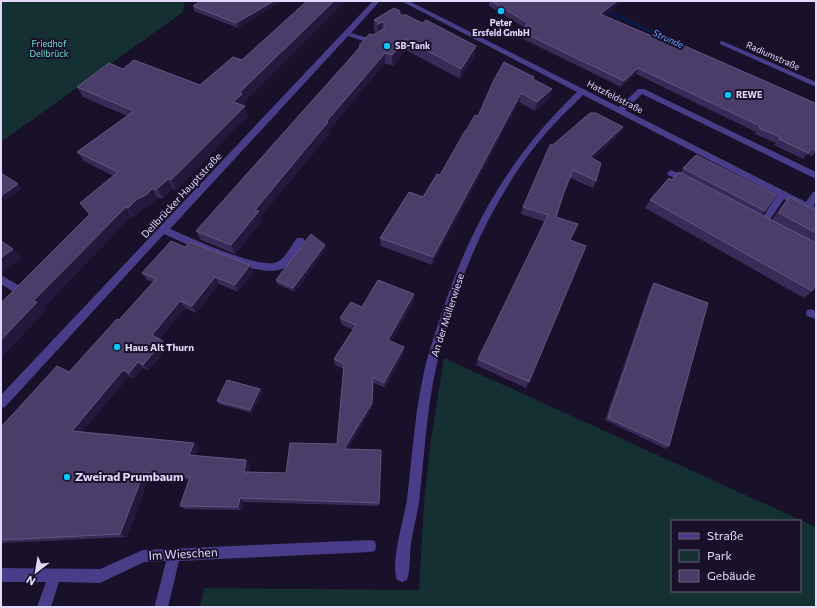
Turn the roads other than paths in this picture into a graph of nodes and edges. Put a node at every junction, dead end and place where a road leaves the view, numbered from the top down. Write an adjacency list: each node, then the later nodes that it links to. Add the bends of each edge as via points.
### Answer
1 (377, 1): 3 (street, Dellbrücker Hauptstraße)
2 (404, 1): 7 (street, Hatzfeldstraße, via 420,13)
3 (347, 34): 4 (street, via 373,42); 17 (street, Dellbrücker Hauptstraße)
4 (383, 36)
5 (722, 43): 6 (street, Radiumstraße)
6 (816, 85)
7 (582, 92): 8 (street, Hatzfeldstraße); 25 (street, An der Müllerwiese, via 538,137 500,190 472,243 450,302 434,352 424,400)
8 (620, 111): 10 (street, via 641,92); 12 (street, Hatzfeldstraße)
9 (671, 173): 11 (street)
10 (816, 176)
11 (698, 187)
12 (783, 194): 14 (street, Hatzfeldstraße); 16 (street, via 768,224)
13 (816, 194): 14 (street)
14 (808, 207): 15 (street, Hatzfeldstraße)
15 (816, 211)
16 (751, 215)
17 (163, 230): 18 (street, via 244,263 265,268 281,265); 21 (street, Dellbrücker Hauptstraße)
18 (300, 241)
19 (1, 279): 20 (street)
20 (15, 288)
21 (1, 403)
22 (370, 546): 23 (street, Im Wieschen)
23 (174, 554): 26 (street, Im Wieschen, via 143,556 100,576); 27 (street)
24 (1, 575): 26 (street, Im Wieschen)
25 (402, 575)
26 (55, 576): 28 (street)
27 (162, 605)
28 (44, 607)

